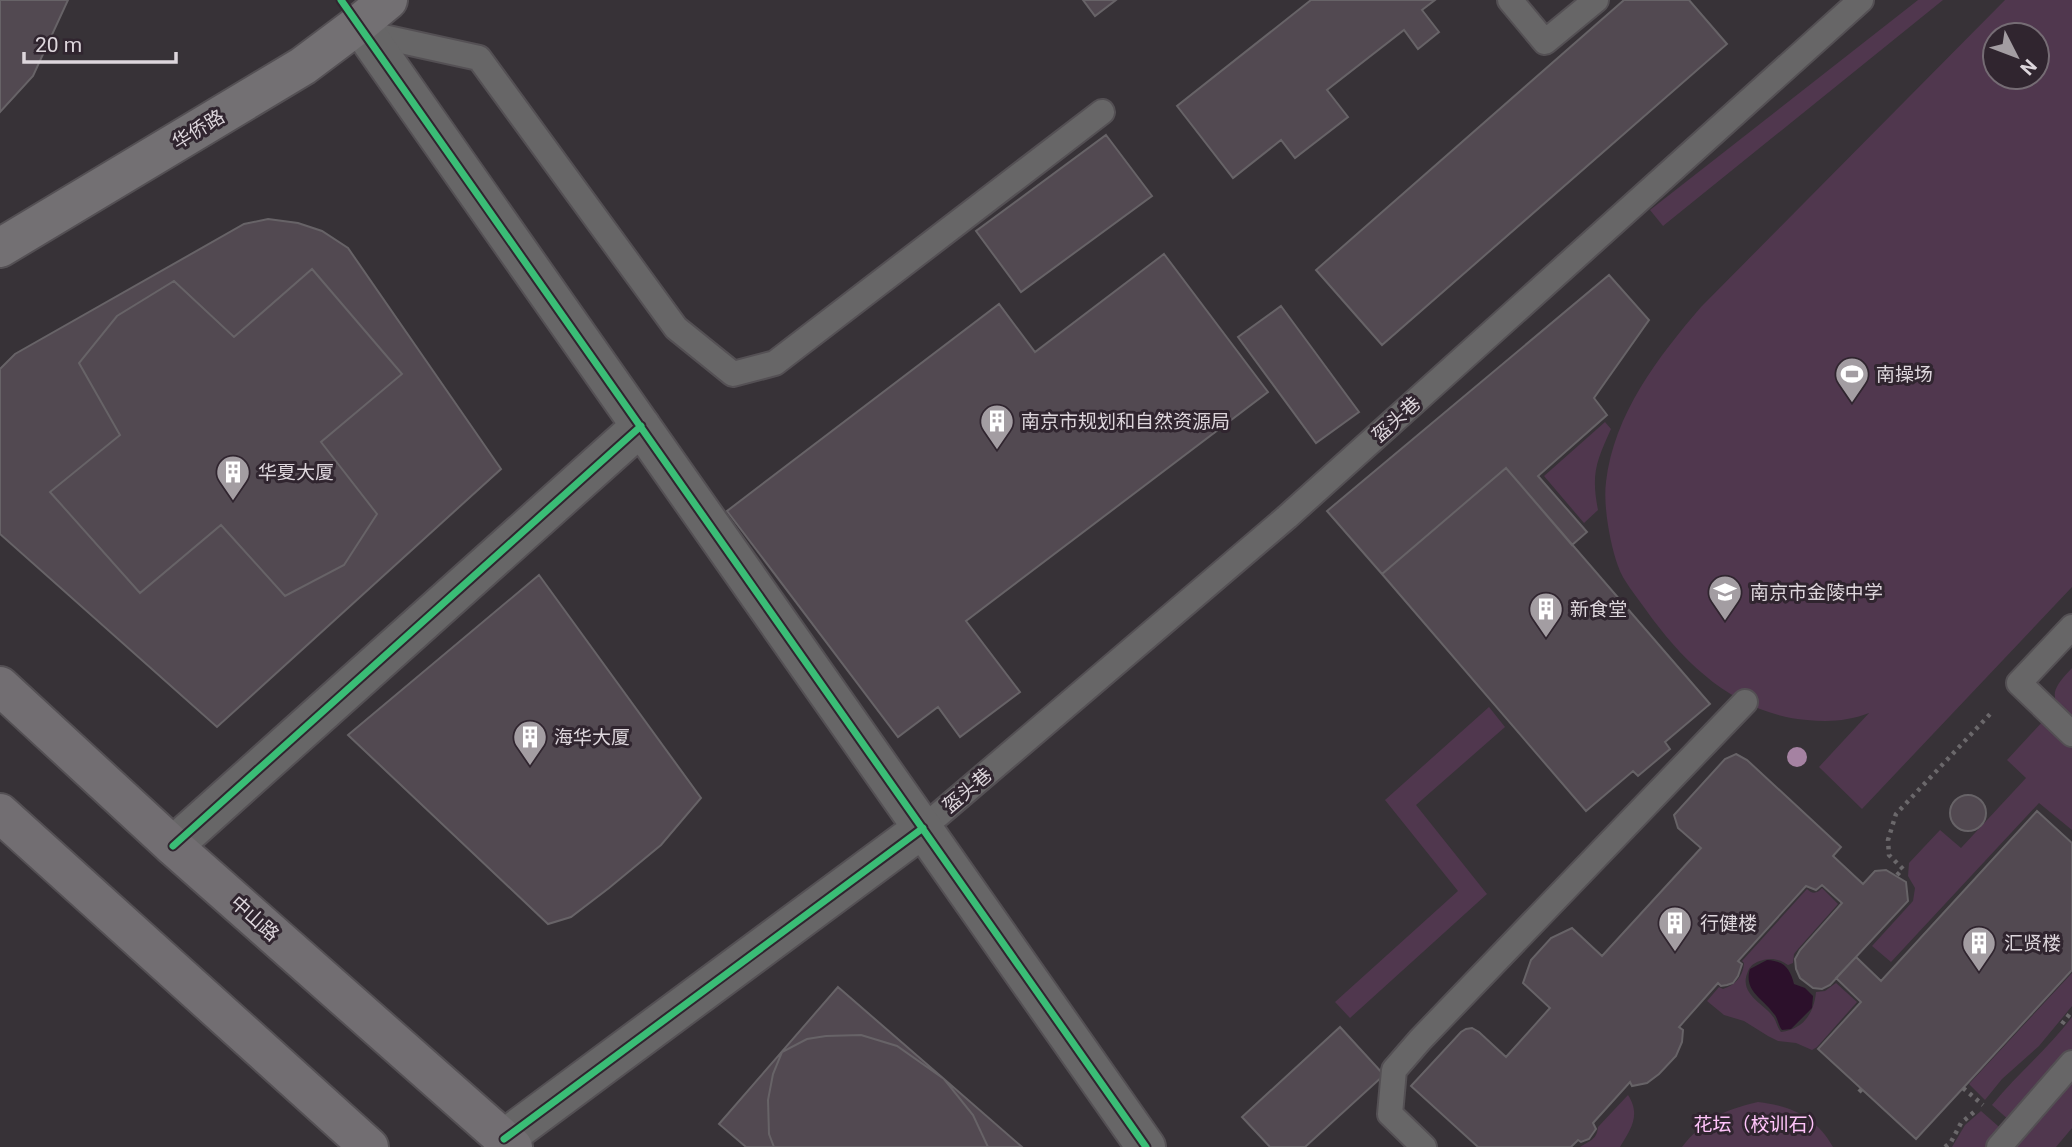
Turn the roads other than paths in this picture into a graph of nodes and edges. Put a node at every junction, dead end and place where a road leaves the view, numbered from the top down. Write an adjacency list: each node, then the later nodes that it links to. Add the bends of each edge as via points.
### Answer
1 (388, 0): 5 (main road, 华侨路)
2 (1510, 0): 3 (lane, via 1545,42)
3 (1595, 0)
4 (1861, 0): 14 (lane, 盔头巷, via 1287,517)
5 (355, 19): 6 (lane, via 479,58 677,328 733,374 775,363); 7 (main road, 华侨路, via 303,66); 8 (street)
6 (1102, 112)
7 (0, 248)
8 (640, 426): 14 (street); 15 (street)
9 (2072, 627): 12 (lane, via 2019,683)
10 (0, 686): 15 (main road, 中山路)
11 (1745, 702): 20 (lane, via 1394,1070 1390,1114)
12 (2072, 734)
13 (0, 811): 18 (main road)
14 (923, 828): 17 (street); 19 (street)
15 (173, 846): 17 (main road, 中山路)
16 (2072, 1063): 21 (lane)
17 (508, 1143)
18 (370, 1147)
19 (1146, 1147)
20 (1424, 1147)
21 (1999, 1147)

